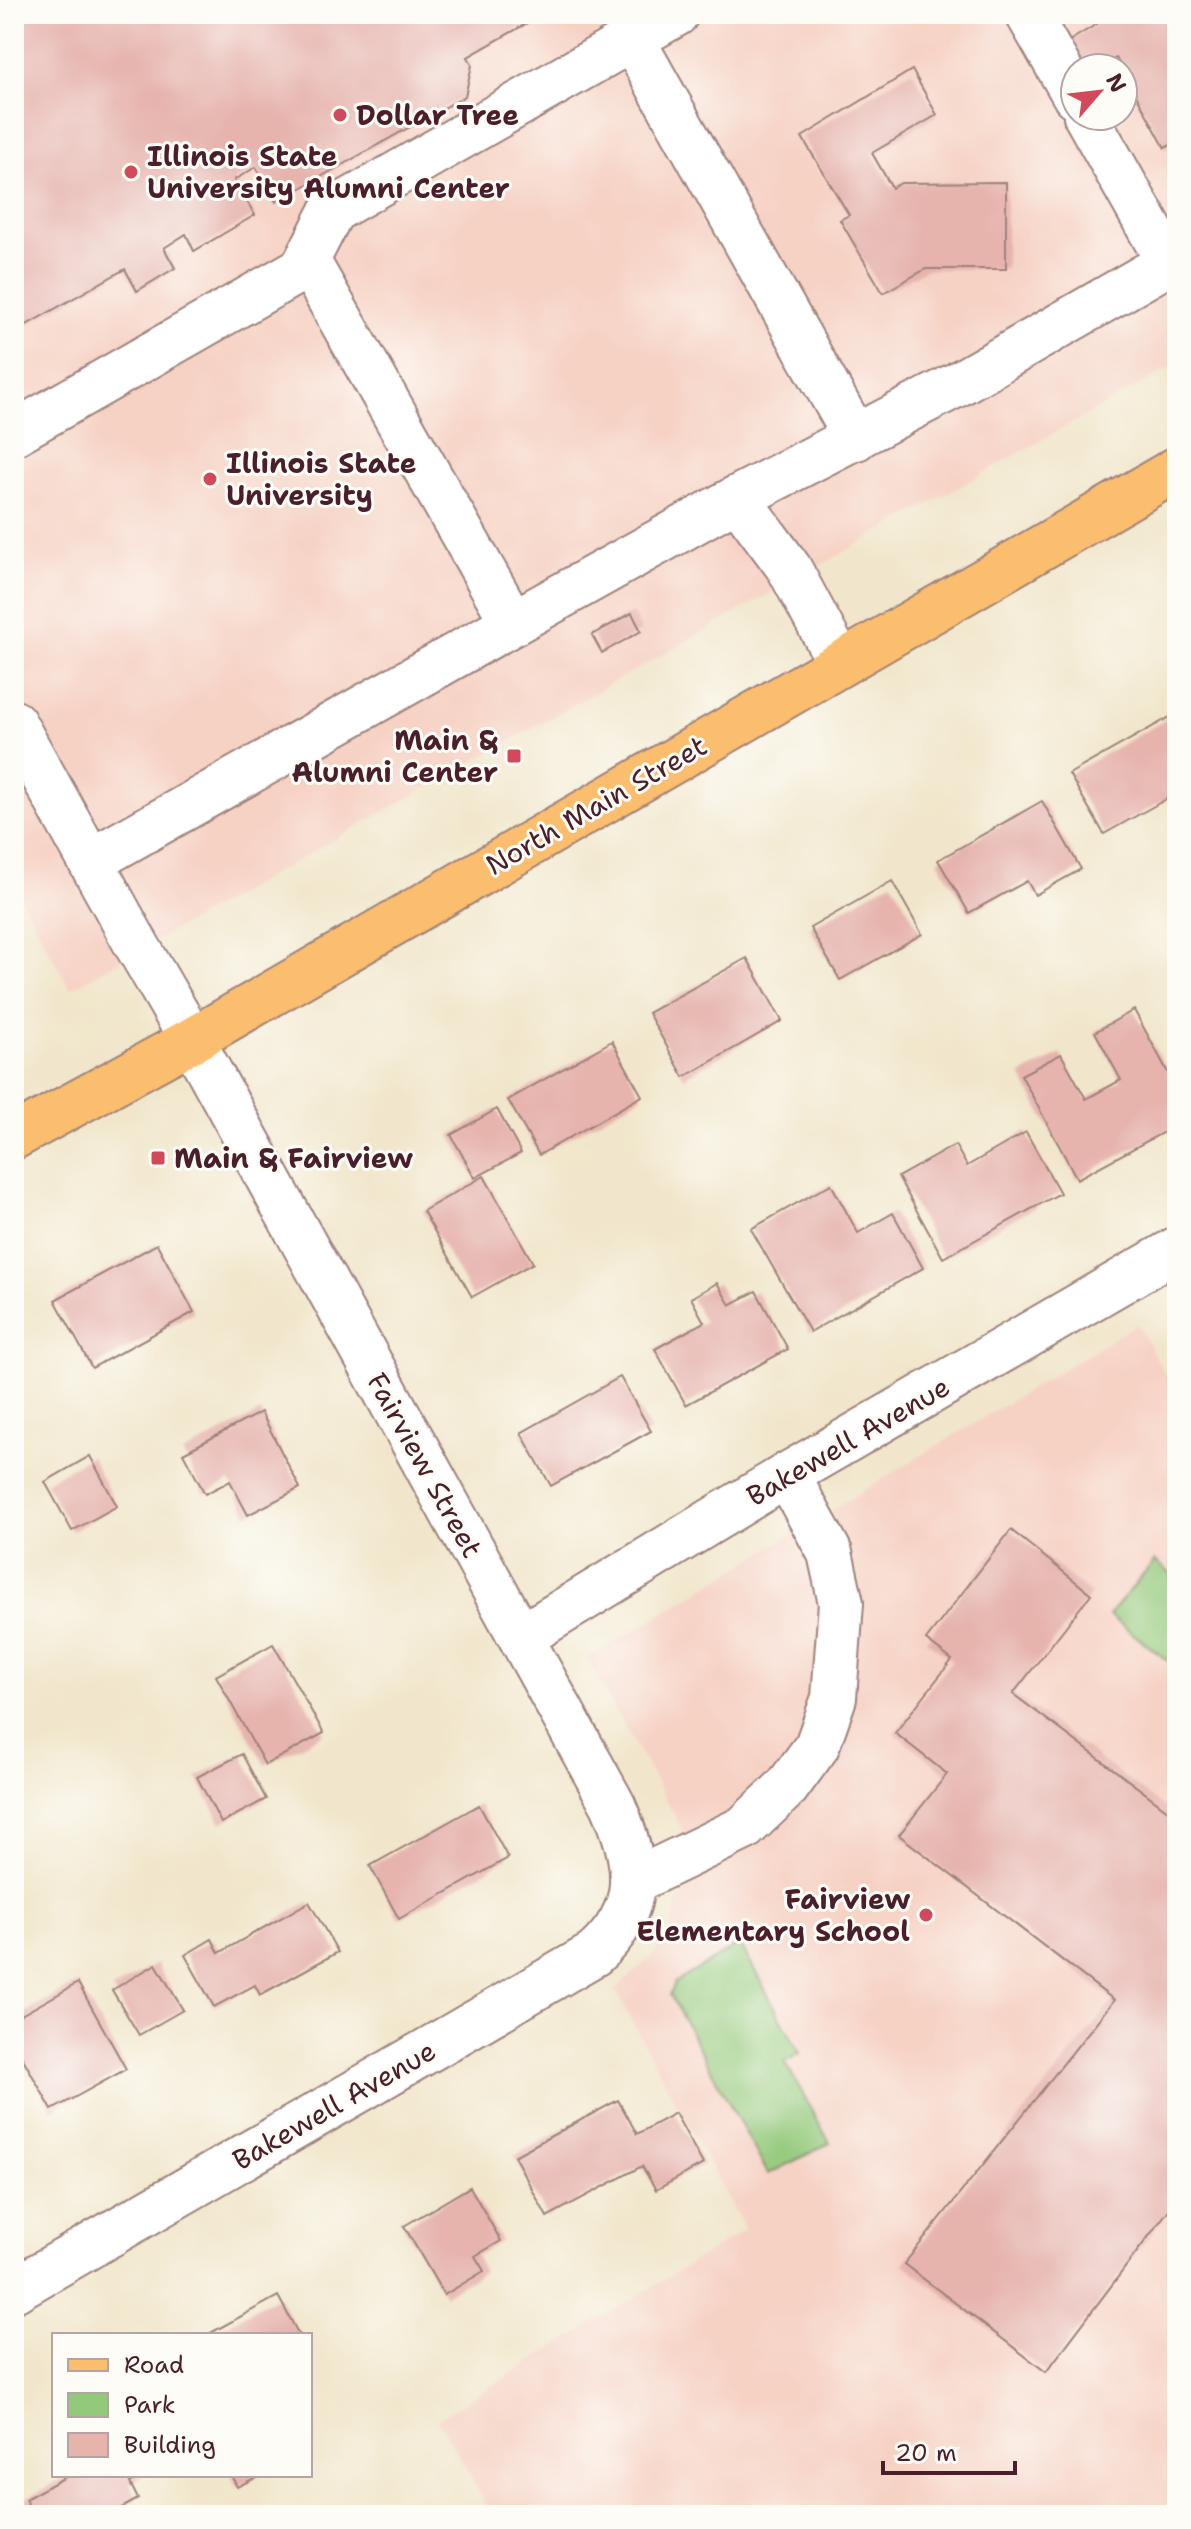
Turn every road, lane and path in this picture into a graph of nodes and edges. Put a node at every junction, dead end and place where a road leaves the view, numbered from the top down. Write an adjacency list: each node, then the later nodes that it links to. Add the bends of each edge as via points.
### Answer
1 (676, 14): 3 (street)
2 (1028, 14): 4 (street)
3 (632, 39): 6 (street, via 332,211); 9 (street)
4 (1059, 68)
5 (1096, 132): 7 (street)
6 (307, 260): 8 (street, via 303,268); 12 (street)
7 (1173, 261): 9 (street)
8 (14, 433)
9 (856, 438): 11 (street)
10 (1177, 469): 13 (main road, North Main Street)
11 (737, 498): 12 (street); 13 (street, via 789,568)
12 (513, 623): 15 (street)
13 (840, 663): 16 (main road, North Main Street)
14 (14, 723): 15 (street, Fairview Street)
15 (91, 861): 16 (street, Fairview Street)
16 (192, 1040): 17 (main road, North Main Street); 20 (street, Fairview Street)
17 (14, 1137)
18 (1177, 1249): 19 (street, Bakewell Avenue)
19 (787, 1475): 20 (street, Bakewell Avenue); 21 (street, via 830,1553 841,1603 834,1698 817,1746 787,1787 744,1828)
20 (521, 1637): 21 (street, Fairview Street, via 626,1833)
21 (632, 1890): 22 (street, Bakewell Avenue, via 622,1921 594,1954)
22 (14, 2290)

